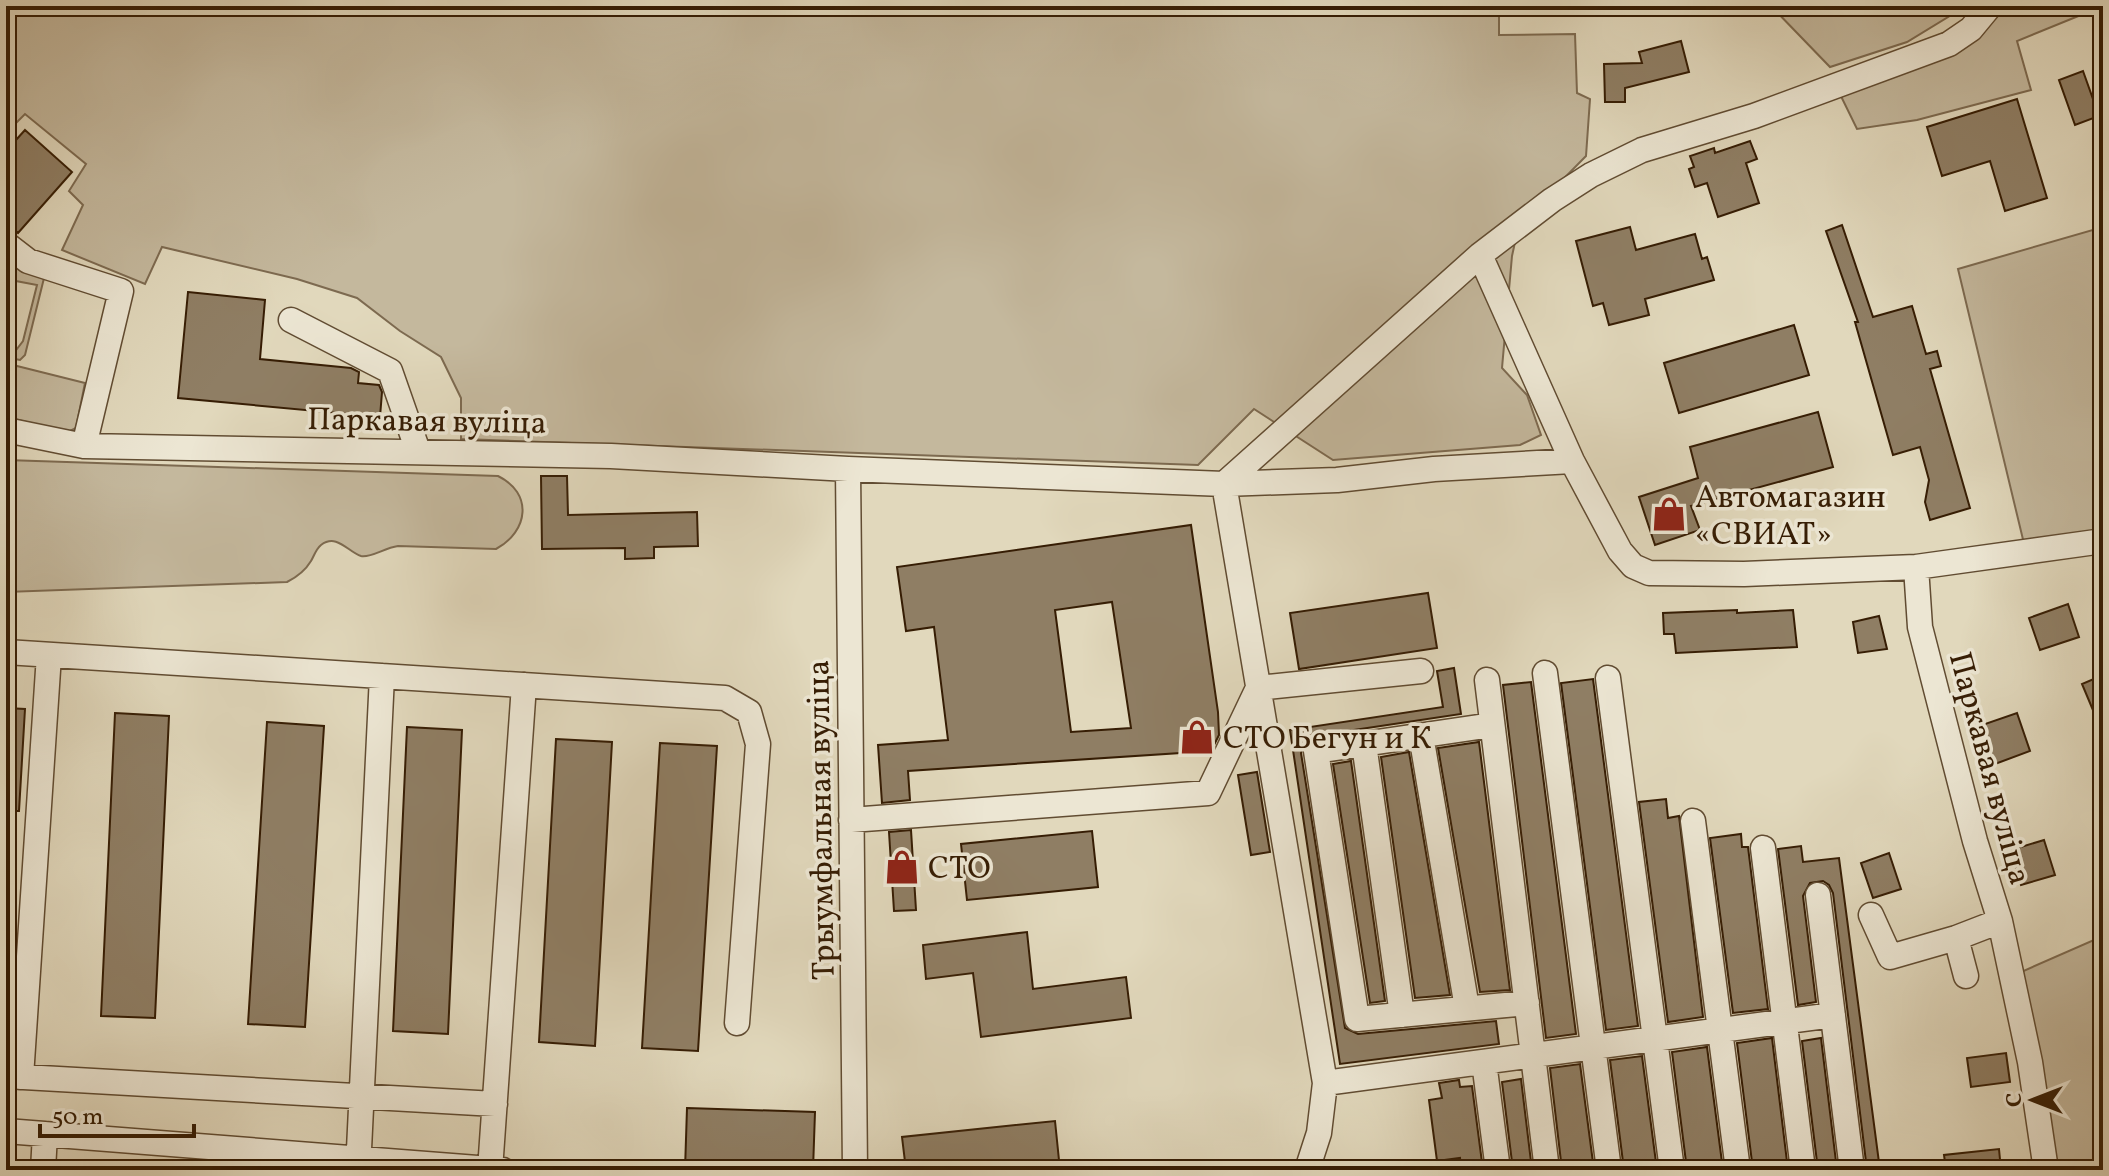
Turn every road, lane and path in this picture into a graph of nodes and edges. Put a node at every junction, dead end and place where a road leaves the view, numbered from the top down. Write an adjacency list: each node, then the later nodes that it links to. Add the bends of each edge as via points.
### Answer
1 (1990, 6): 3 (street, via 1949,44 1754,116 1642,150 1591,175)
2 (6, 244): 6 (street, via 28,261 121,291)
3 (1480, 255): 8 (street); 10 (street)
4 (291, 320): 7 (street, via 390,371)
5 (6, 430): 6 (street, Паркавая вуліца)
6 (84, 446): 7 (street, Паркавая вуліца)
7 (418, 451): 9 (street, Паркавая вуліца)
8 (1572, 461): 10 (street, Паркавая вуліца); 12 (street, via 1620,551 1633,566 1649,573)
9 (848, 469): 10 (street, Паркавая вуліца); 25 (street, Трыумфальная вуліца)
10 (1224, 484): 21 (street)
11 (2103, 541): 12 (street)
12 (1916, 567): 30 (street, Паркавая вуліца, via 1920,627)
13 (6, 652): 14 (street)
14 (49, 655): 17 (street); 44 (street)
15 (1421, 671): 21 (street)
16 (1545, 673): 41 (street)
17 (382, 676): 20 (street); 46 (street)
18 (1608, 678): 40 (street)
19 (1487, 680): 22 (street)
20 (524, 685): 38 (street, via 725,698 749,712 758,744); 47 (street)
21 (1258, 688): 25 (street, via 1208,793); 45 (street)
22 (1492, 725): 23 (street); 33 (street)
23 (1421, 735): 24 (street); 34 (street)
24 (1364, 744): 35 (street); 35 (street, via 1316,751 1357,1019)
25 (851, 820): 55 (street, Трыумфальная вуліца)
26 (1693, 821): 39 (street)
27 (1763, 848): 37 (street)
28 (1818, 895): 36 (street)
29 (1871, 915): 31 (street, via 1890,957)
30 (2000, 921): 31 (street); 64 (street, Паркавая вуліца)
31 (1956, 938): 32 (street)
32 (1966, 976)
33 (1527, 1003): 34 (street); 42 (street)
34 (1467, 1008): 35 (street)
35 (1402, 1015)
36 (1833, 1015): 37 (street); 63 (street)
37 (1784, 1022): 39 (street); 62 (street)
38 (737, 1023)
39 (1720, 1030): 40 (street); 61 (street)
40 (1655, 1039): 41 (street); 60 (street)
41 (1593, 1047): 42 (street); 59 (street)
42 (1533, 1055): 43 (street); 58 (street)
43 (1484, 1062): 45 (street); 57 (street)
44 (13, 1077): 46 (street)
45 (1325, 1083): 56 (street, via 1319,1133)
46 (363, 1096): 47 (street); 51 (street)
47 (495, 1104): 53 (street)
48 (6, 1131): 49 (street)
49 (45, 1134): 50 (street); 52 (street)
50 (198, 1158): 51 (street)
51 (359, 1164): 53 (street)
52 (43, 1170)
53 (490, 1170): 54 (street)
54 (503, 1170)
55 (855, 1170)
56 (1307, 1170)
57 (1498, 1170)
58 (1547, 1170)
59 (1609, 1170)
60 (1672, 1170)
61 (1738, 1170)
62 (1803, 1170)
63 (1852, 1170)
64 (2046, 1170)

